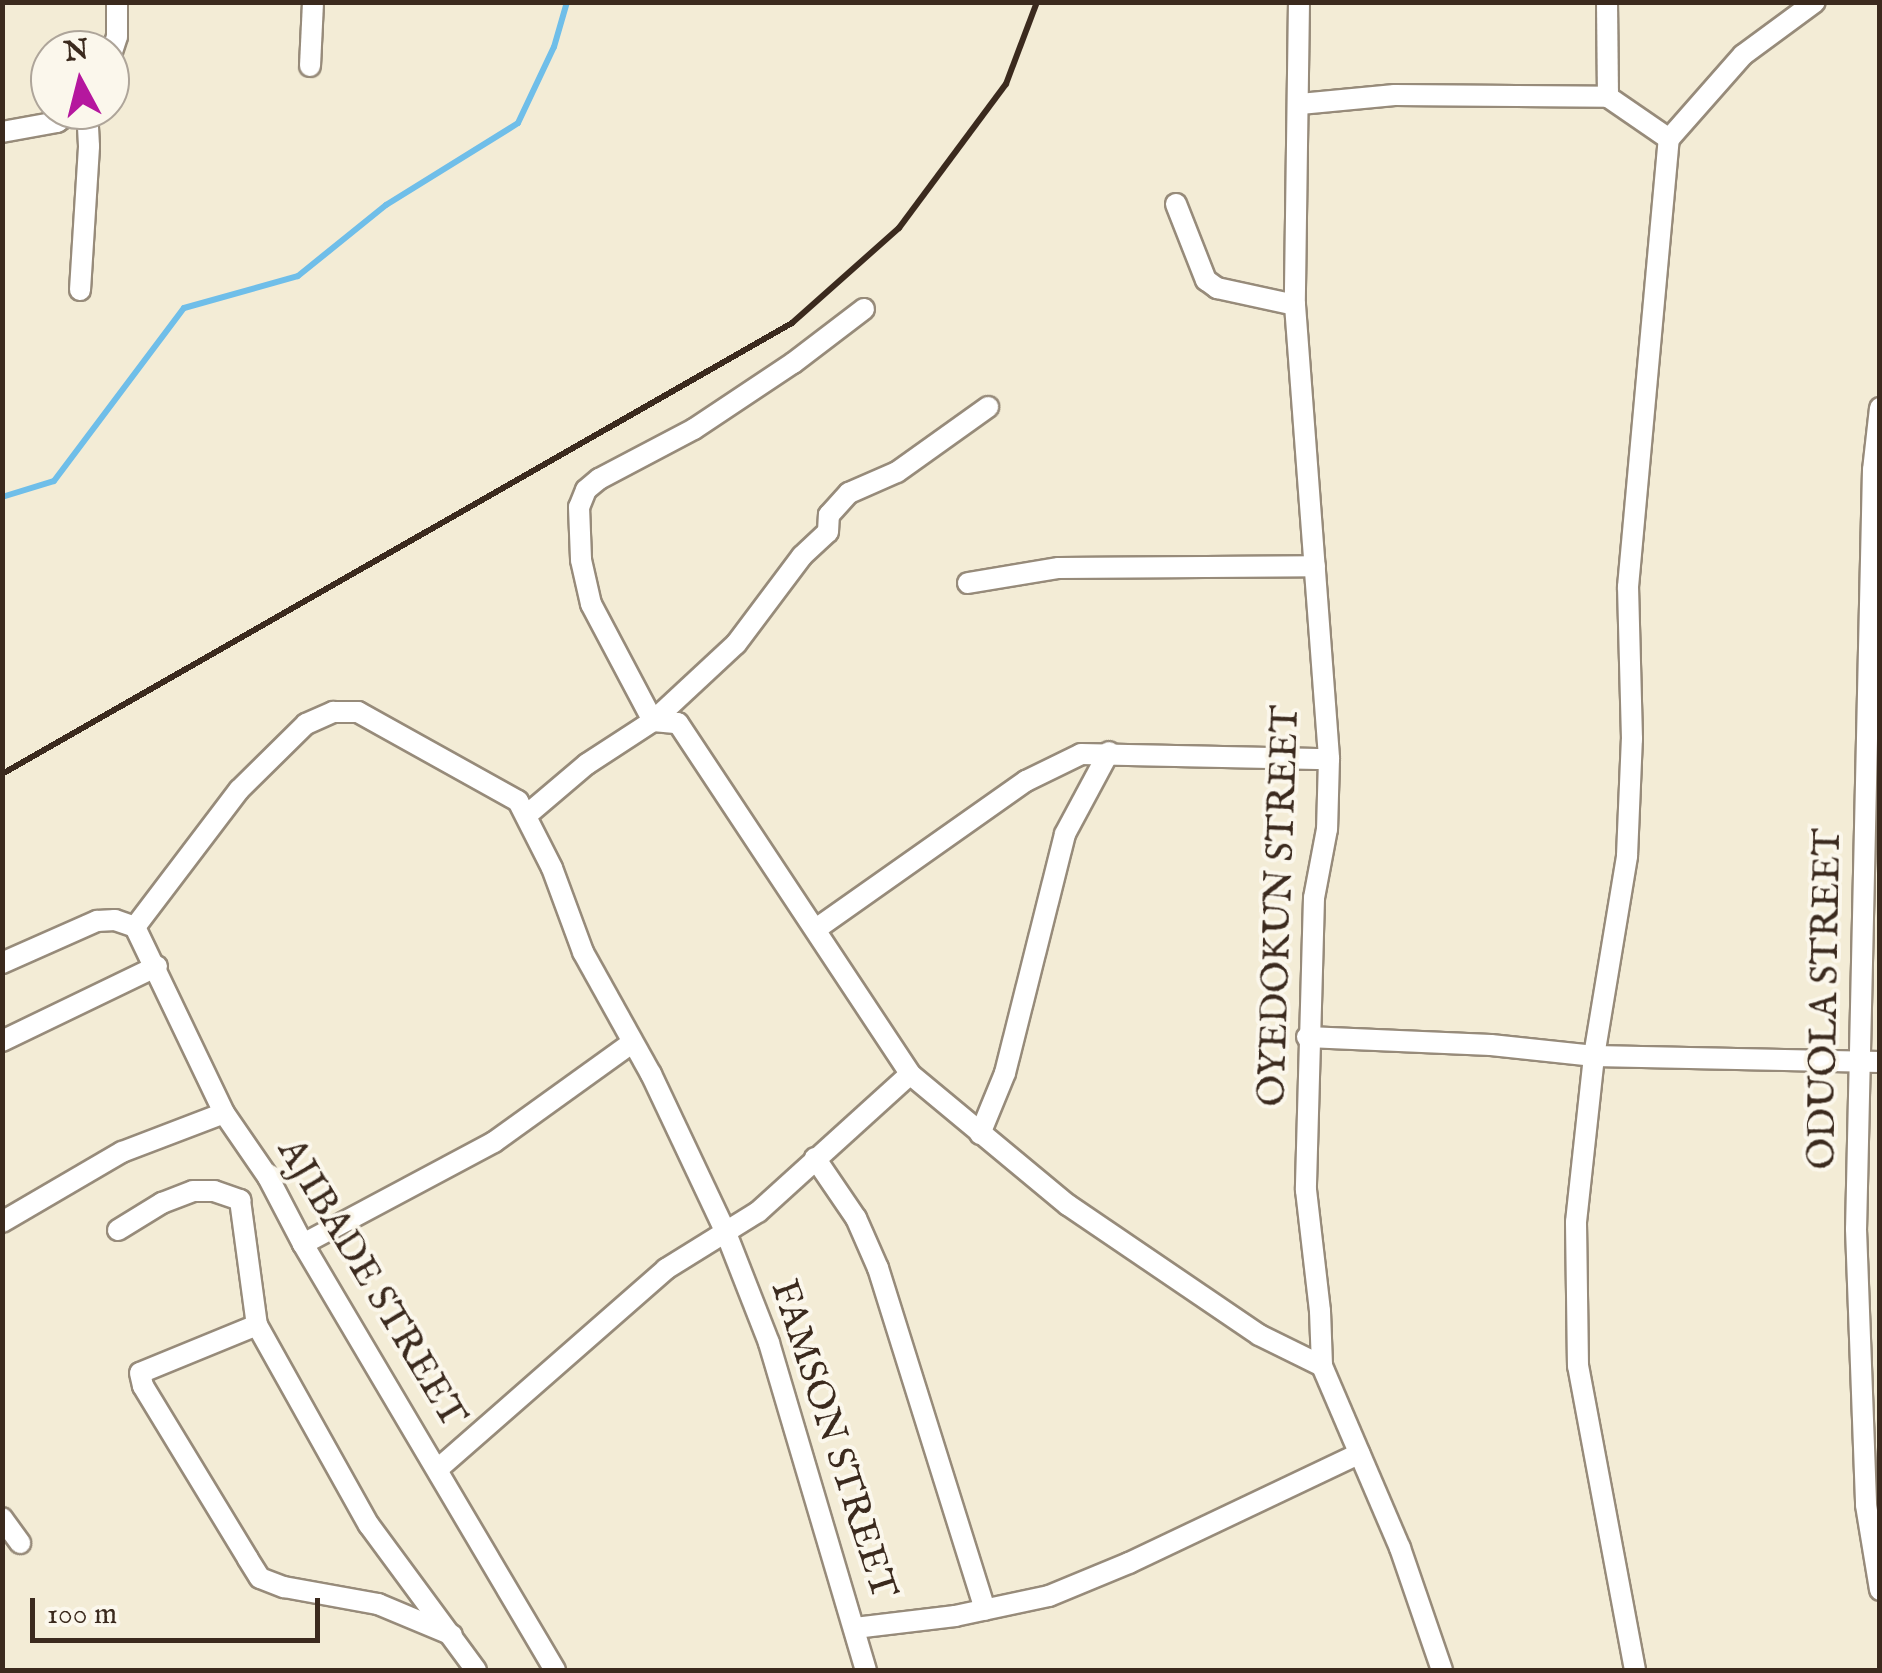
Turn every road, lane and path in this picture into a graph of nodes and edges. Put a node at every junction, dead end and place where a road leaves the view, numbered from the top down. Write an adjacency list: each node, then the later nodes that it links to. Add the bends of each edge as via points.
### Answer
1 (117, 2): 6 (street)
2 (313, 2): 7 (street)
3 (1299, 2): 9 (street, OYEDOKUN STREET)
4 (1607, 2): 8 (street)
5 (1815, 2): 13 (street, via 1743,54)
6 (117, 30)
7 (310, 66)
8 (1608, 97): 9 (street, via 1394,95); 13 (street)
9 (1300, 104): 16 (street, OYEDOKUN STREET)
10 (30, 127): 12 (street)
11 (89, 130): 15 (street)
12 (2, 132)
13 (1669, 139): 33 (street, via 1628,587 1627,856)
14 (1176, 204): 16 (street, via 1206,280)
15 (80, 290)
16 (1295, 305): 20 (street, OYEDOKUN STREET)
17 (864, 309): 22 (street, via 694,429 586,490 579,507 580,560 591,604)
18 (988, 407): 22 (street, via 898,472 849,492 829,515 828,532 736,644)
19 (1880, 408): 34 (street, ODUOLA STREET, via 1871,547)
20 (1315, 566): 21 (street, via 1060,568); 24 (street, OYEDOKUN STREET)
21 (968, 583)
22 (653, 721): 25 (street); 27 (street, via 678,724)
23 (1108, 752): 24 (street); 27 (street, via 1081,754 1040,773); 37 (street, via 1065,834 1005,1073)
24 (1329, 758): 30 (street, OYEDOKUN STREET)
25 (528, 814): 26 (street, via 501,788 358,712 333,712 306,724 239,790); 32 (street, FAMSON STREET, via 583,952)
26 (136, 927): 28 (street, via 97,921); 29 (street, AJIBADE STREET)
27 (816, 928): 35 (street)
28 (2, 963)
29 (157, 966): 31 (street); 36 (street, AJIBADE STREET)
30 (1307, 1037): 33 (street, via 1491,1044); 46 (street, OYEDOKUN STREET, via 1306,1190)
31 (2, 1042)
32 (632, 1043): 43 (street, FAMSON STREET); 44 (street, via 494,1142)
33 (1594, 1056): 34 (street); 59 (street, via 1576,1222 1578,1366)
34 (1871, 1062): 51 (street, ODUOLA STREET, via 1857,1320 1866,1505)
35 (910, 1074): 37 (street); 38 (street)
36 (224, 1112): 39 (street, AJIBADE STREET); 41 (street, via 122,1152)
37 (980, 1134): 46 (street, via 1171,1277 1259,1335)
38 (814, 1158): 43 (street, via 758,1212); 52 (street, via 856,1218 878,1268)
39 (268, 1177): 40 (street); 44 (street, AJIBADE STREET)
40 (240, 1200): 42 (street, via 193,1191); 45 (street)
41 (2, 1222)
42 (118, 1230)
43 (726, 1232): 48 (street, via 666,1269); 53 (street, FAMSON STREET, via 769,1343)
44 (303, 1244): 48 (street, AJIBADE STREET)
45 (257, 1326): 54 (street, via 370,1526); 54 (street, via 140,1374 248,1559 260,1578 378,1604)
46 (1322, 1366): 47 (street, OYEDOKUN STREET)
47 (1359, 1454): 52 (street, via 1128,1564 1049,1596); 58 (street, OYEDOKUN STREET)
48 (439, 1468): 56 (street, AJIBADE STREET)
49 (2, 1518): 50 (street)
50 (20, 1543)
51 (1880, 1590)
52 (985, 1610): 53 (street)
53 (855, 1628): 57 (street, FAMSON STREET)
54 (452, 1636): 55 (street)
55 (476, 1670)
56 (555, 1670)
57 (866, 1670)
58 (1442, 1670)
59 (1635, 1670)

